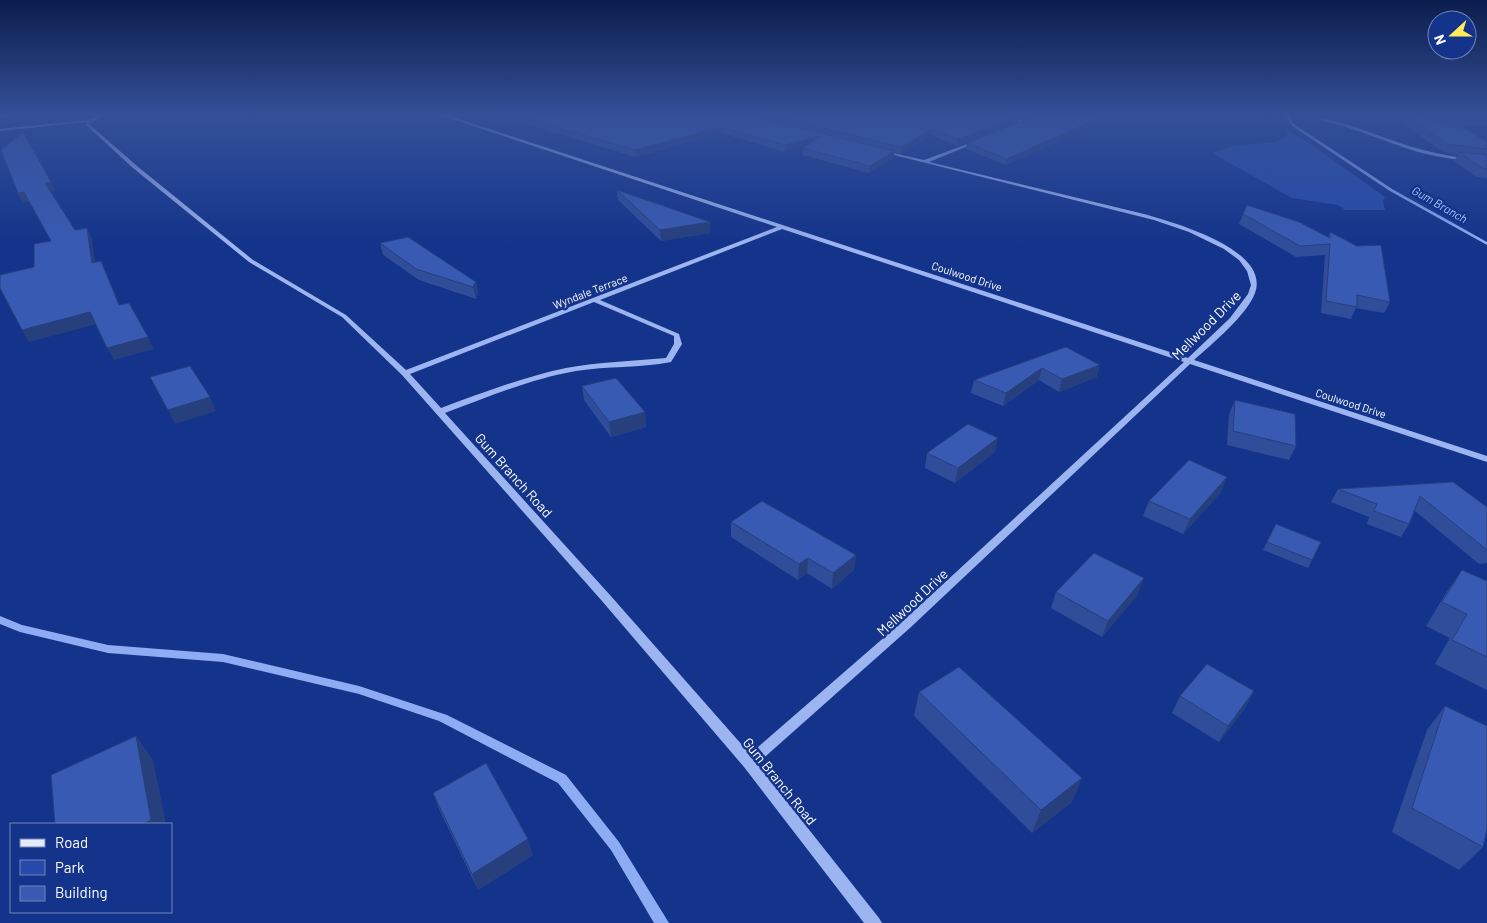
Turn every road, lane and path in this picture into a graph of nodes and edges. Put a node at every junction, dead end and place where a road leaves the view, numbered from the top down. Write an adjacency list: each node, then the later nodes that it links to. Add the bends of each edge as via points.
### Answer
1 (125, 157): 11 (street, Gum Branch Road, via 251,261 344,316)
2 (571, 157): 8 (street, Coulwood Drive)
3 (904, 157): 7 (street, Mellwood Drive)
4 (937, 157): 7 (street)
5 (1447, 157): 6 (street)
6 (1487, 161)
7 (924, 162): 10 (street, Mellwood Drive, via 1167,221 1230,250 1250,271 1255,283 1252,296 1243,309)
8 (782, 226): 9 (street, Wyndale Terrace); 10 (street, Coulwood Drive)
9 (595, 300): 11 (street, Wyndale Terrace); 12 (lane, via 677,334 678,344 668,360 564,371)
10 (1190, 360): 13 (street, Coulwood Drive); 14 (street, Mellwood Drive, via 907,625)
11 (405, 373): 12 (street, Gum Branch Road)
12 (439, 412): 14 (street, Gum Branch Road)
13 (1487, 459)
14 (749, 763): 15 (street, Gum Branch Road)
15 (874, 923)

